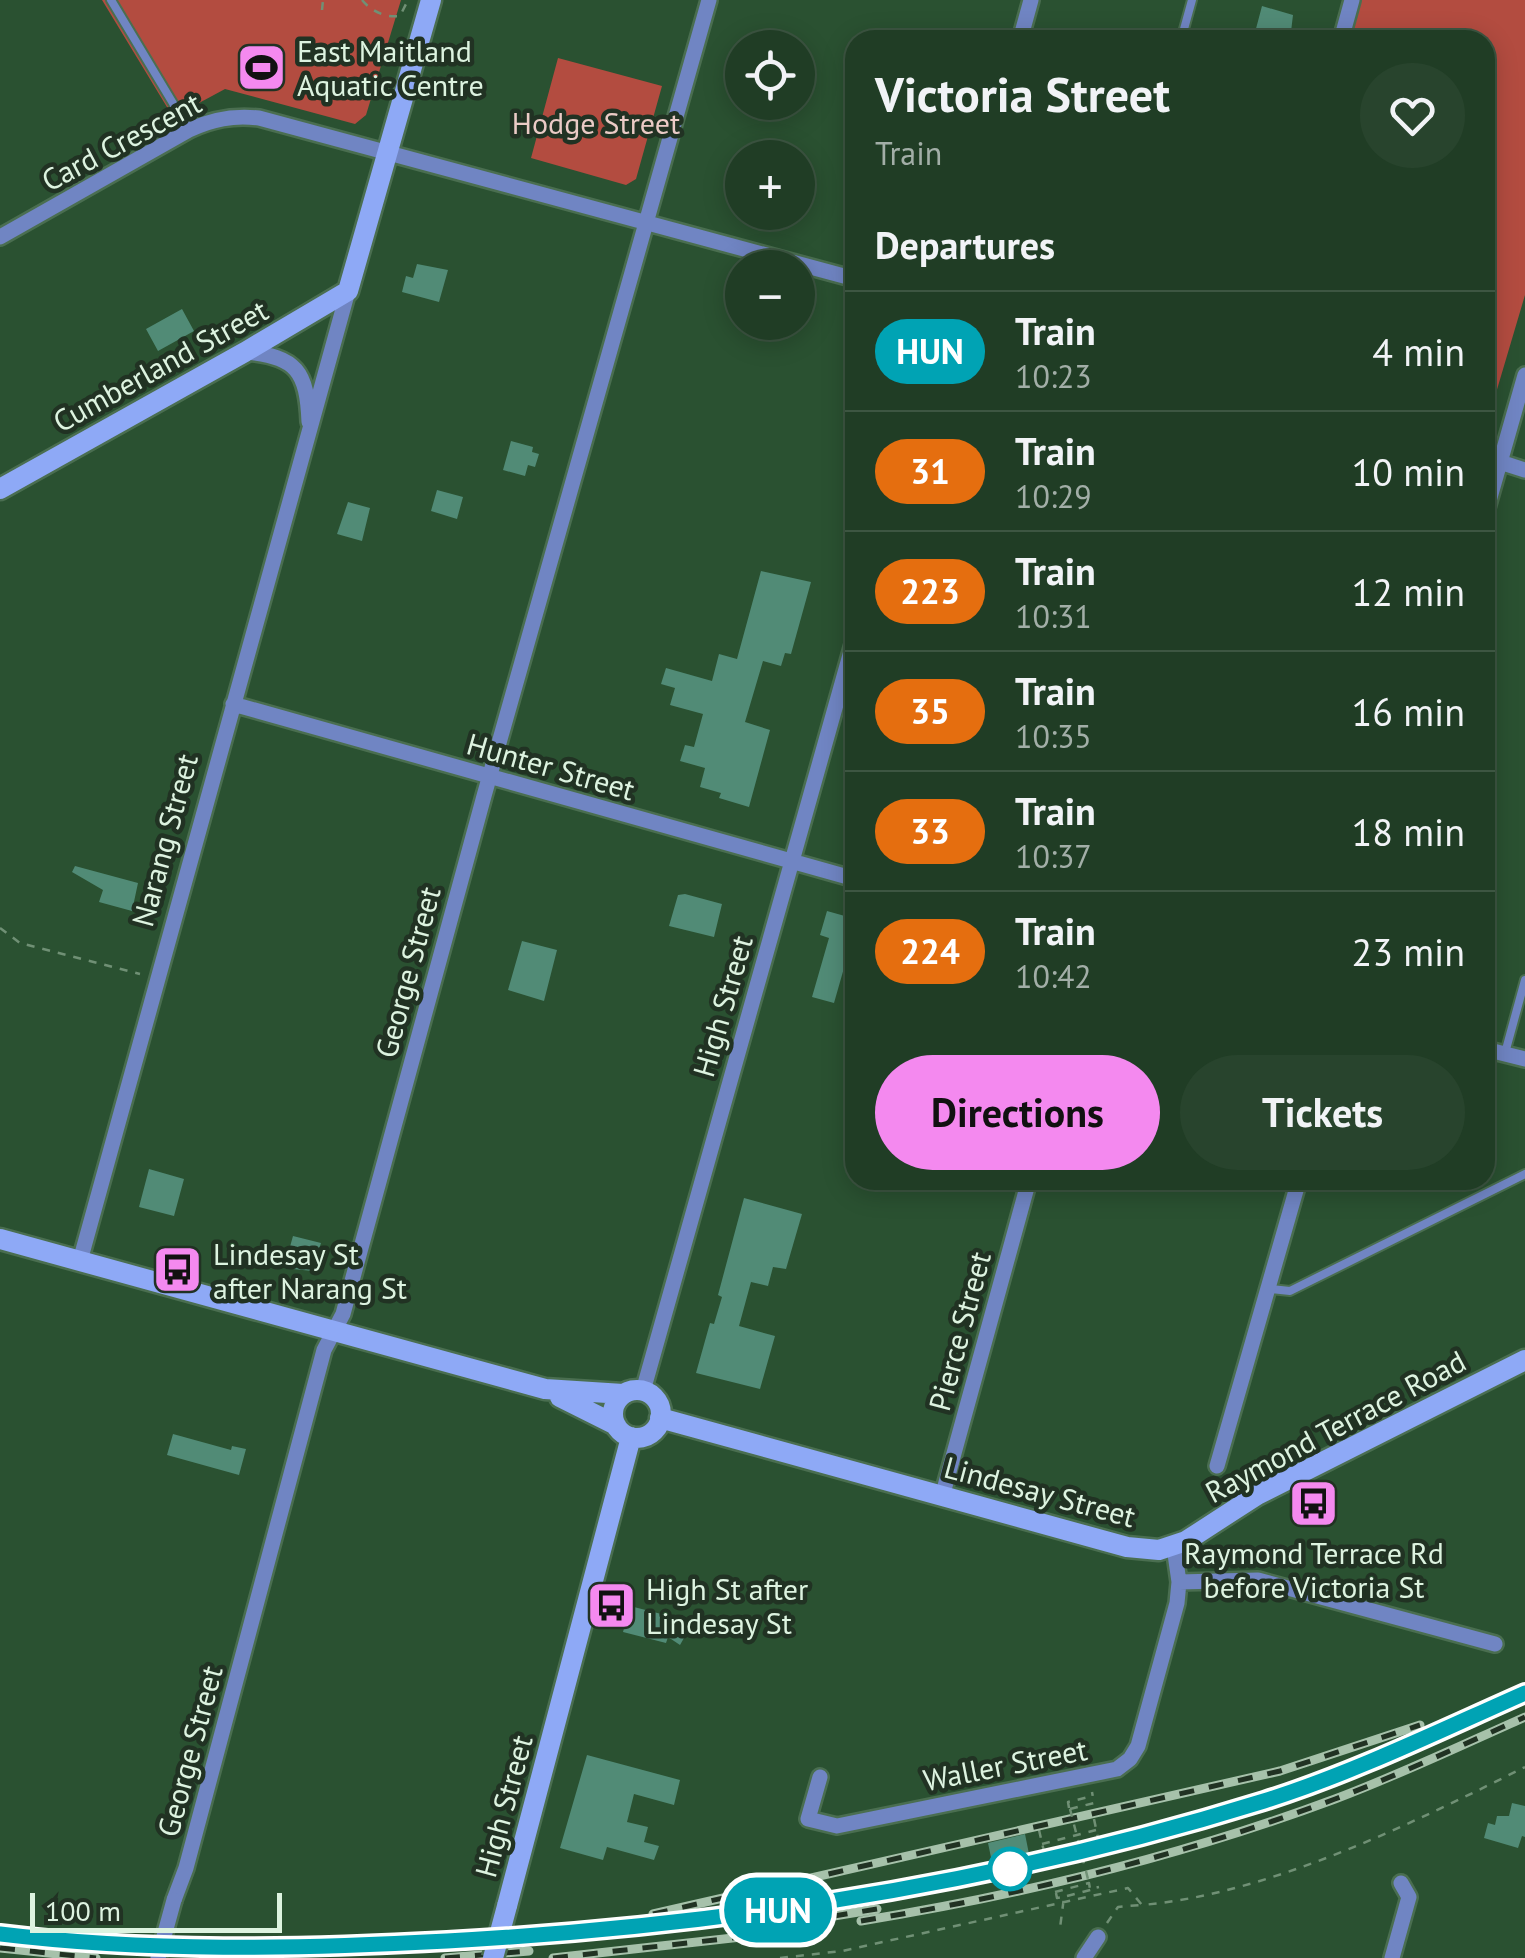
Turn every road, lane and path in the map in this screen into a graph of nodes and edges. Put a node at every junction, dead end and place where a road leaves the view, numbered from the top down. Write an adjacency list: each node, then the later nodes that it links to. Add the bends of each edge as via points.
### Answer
1 (111, 0): 14 (lane)
2 (323, 0): 10 (path)
3 (362, 0): 4 (path, via 370,10 394,16)
4 (408, 0)
5 (430, 0): 15 (main road, Narang Street)
6 (709, 0): 16 (street, George Street)
7 (1031, 0): 11 (street)
8 (1192, 0): 12 (lane)
9 (1352, 0): 13 (street)
10 (322, 10)
11 (1023, 30)
12 (1184, 30)
13 (1344, 30)
14 (189, 130): 15 (street, Card Crescent, via 222,118 259,118); 17 (street, Card Crescent)
15 (388, 152): 16 (street); 19 (main road, Narang Street)
16 (646, 222): 18 (street); 29 (street, George Street)
17 (0, 238)
18 (845, 276)
19 (348, 291): 20 (main road, Cumberland Street); 22 (street, Narang Street)
20 (246, 352): 22 (street, Narang Street, via 277,356 299,373); 26 (main road, Cumberland Street)
21 (1525, 375): 23 (street)
22 (310, 436): 28 (street, Narang Street)
23 (1500, 462): 24 (street); 25 (street)
24 (1525, 470)
25 (1495, 480)
26 (0, 488)
27 (845, 673): 30 (street, High Street)
28 (233, 704): 29 (street, Hunter Street); 33 (street, Narang Street)
29 (489, 777): 30 (street, Hunter Street); 46 (street, George Street)
30 (793, 863): 31 (street, Hunter Street); 49 (street, High Street)
31 (845, 876)
32 (0, 928): 33 (path, via 20,942)
33 (158, 978): 44 (street, Narang Street)
34 (1525, 980): 36 (lane)
35 (1495, 1051): 36 (street)
36 (1505, 1054): 37 (street)
37 (1525, 1059)
38 (1525, 1174): 39 (lane)
39 (1495, 1189)
40 (1026, 1190): 53 (street, Pierce Street)
41 (1296, 1190): 45 (street)
42 (1493, 1190): 45 (lane, via 1290,1291)
43 (0, 1239): 44 (main road)
44 (80, 1261): 46 (main road)
45 (1271, 1288): 52 (street)
46 (333, 1332): 48 (main road); 75 (street, George Street, bridge)
47 (1525, 1360): 54 (main road, Raymond Terrace Road, via 1257,1494)
48 (545, 1389): 49 (main road); 51 (main road)
49 (634, 1392): 50 (main road, via 657,1402); 51 (main road, via 614,1408)
50 (660, 1418): 51 (main road, via 642,1437); 53 (main road, Lindesay Street)
51 (623, 1431): 76 (main road, High Street, bridge)
52 (1218, 1466)
53 (942, 1496): 54 (main road, Lindesay Street, via 1128,1547)
54 (1174, 1547): 55 (street, Lindesay Street)
55 (1179, 1582): 56 (street, via 1258,1580); 58 (street, Waller Street, via 1138,1746 1117,1769 837,1826 808,1819)
56 (1494, 1644)
57 (1525, 1767): 72 (path, via 1334,1854 1244,1885)
58 (820, 1777)
59 (1093, 1796): 61 (path, bridge, via 1068,1802)
60 (1094, 1804): 61 (path)
61 (1070, 1809): 65 (path, bridge)
62 (1094, 1819): 64 (path)
63 (1039, 1830): 67 (path)
64 (1096, 1830): 65 (path, bridge); 66 (path)
65 (1076, 1835): 67 (path); 69 (path, bridge)
66 (1099, 1843)
67 (1042, 1844): 68 (path)
68 (1045, 1856)
69 (1089, 1883): 71 (path, via 1056,1892); 71 (path, bridge, via 1090,1889 1099,1887)
70 (1401, 1883): 79 (street, via 1409,1897)
71 (1065, 1900): 72 (path, via 1128,1888); 73 (path); 77 (path)
72 (1142, 1905): 74 (path, via 1118,1907)
73 (1060, 1928)
74 (1098, 1936): 78 (street)
75 (158, 1958)
76 (493, 1958)
77 (780, 1958)
78 (1084, 1958)
79 (1392, 1958)

